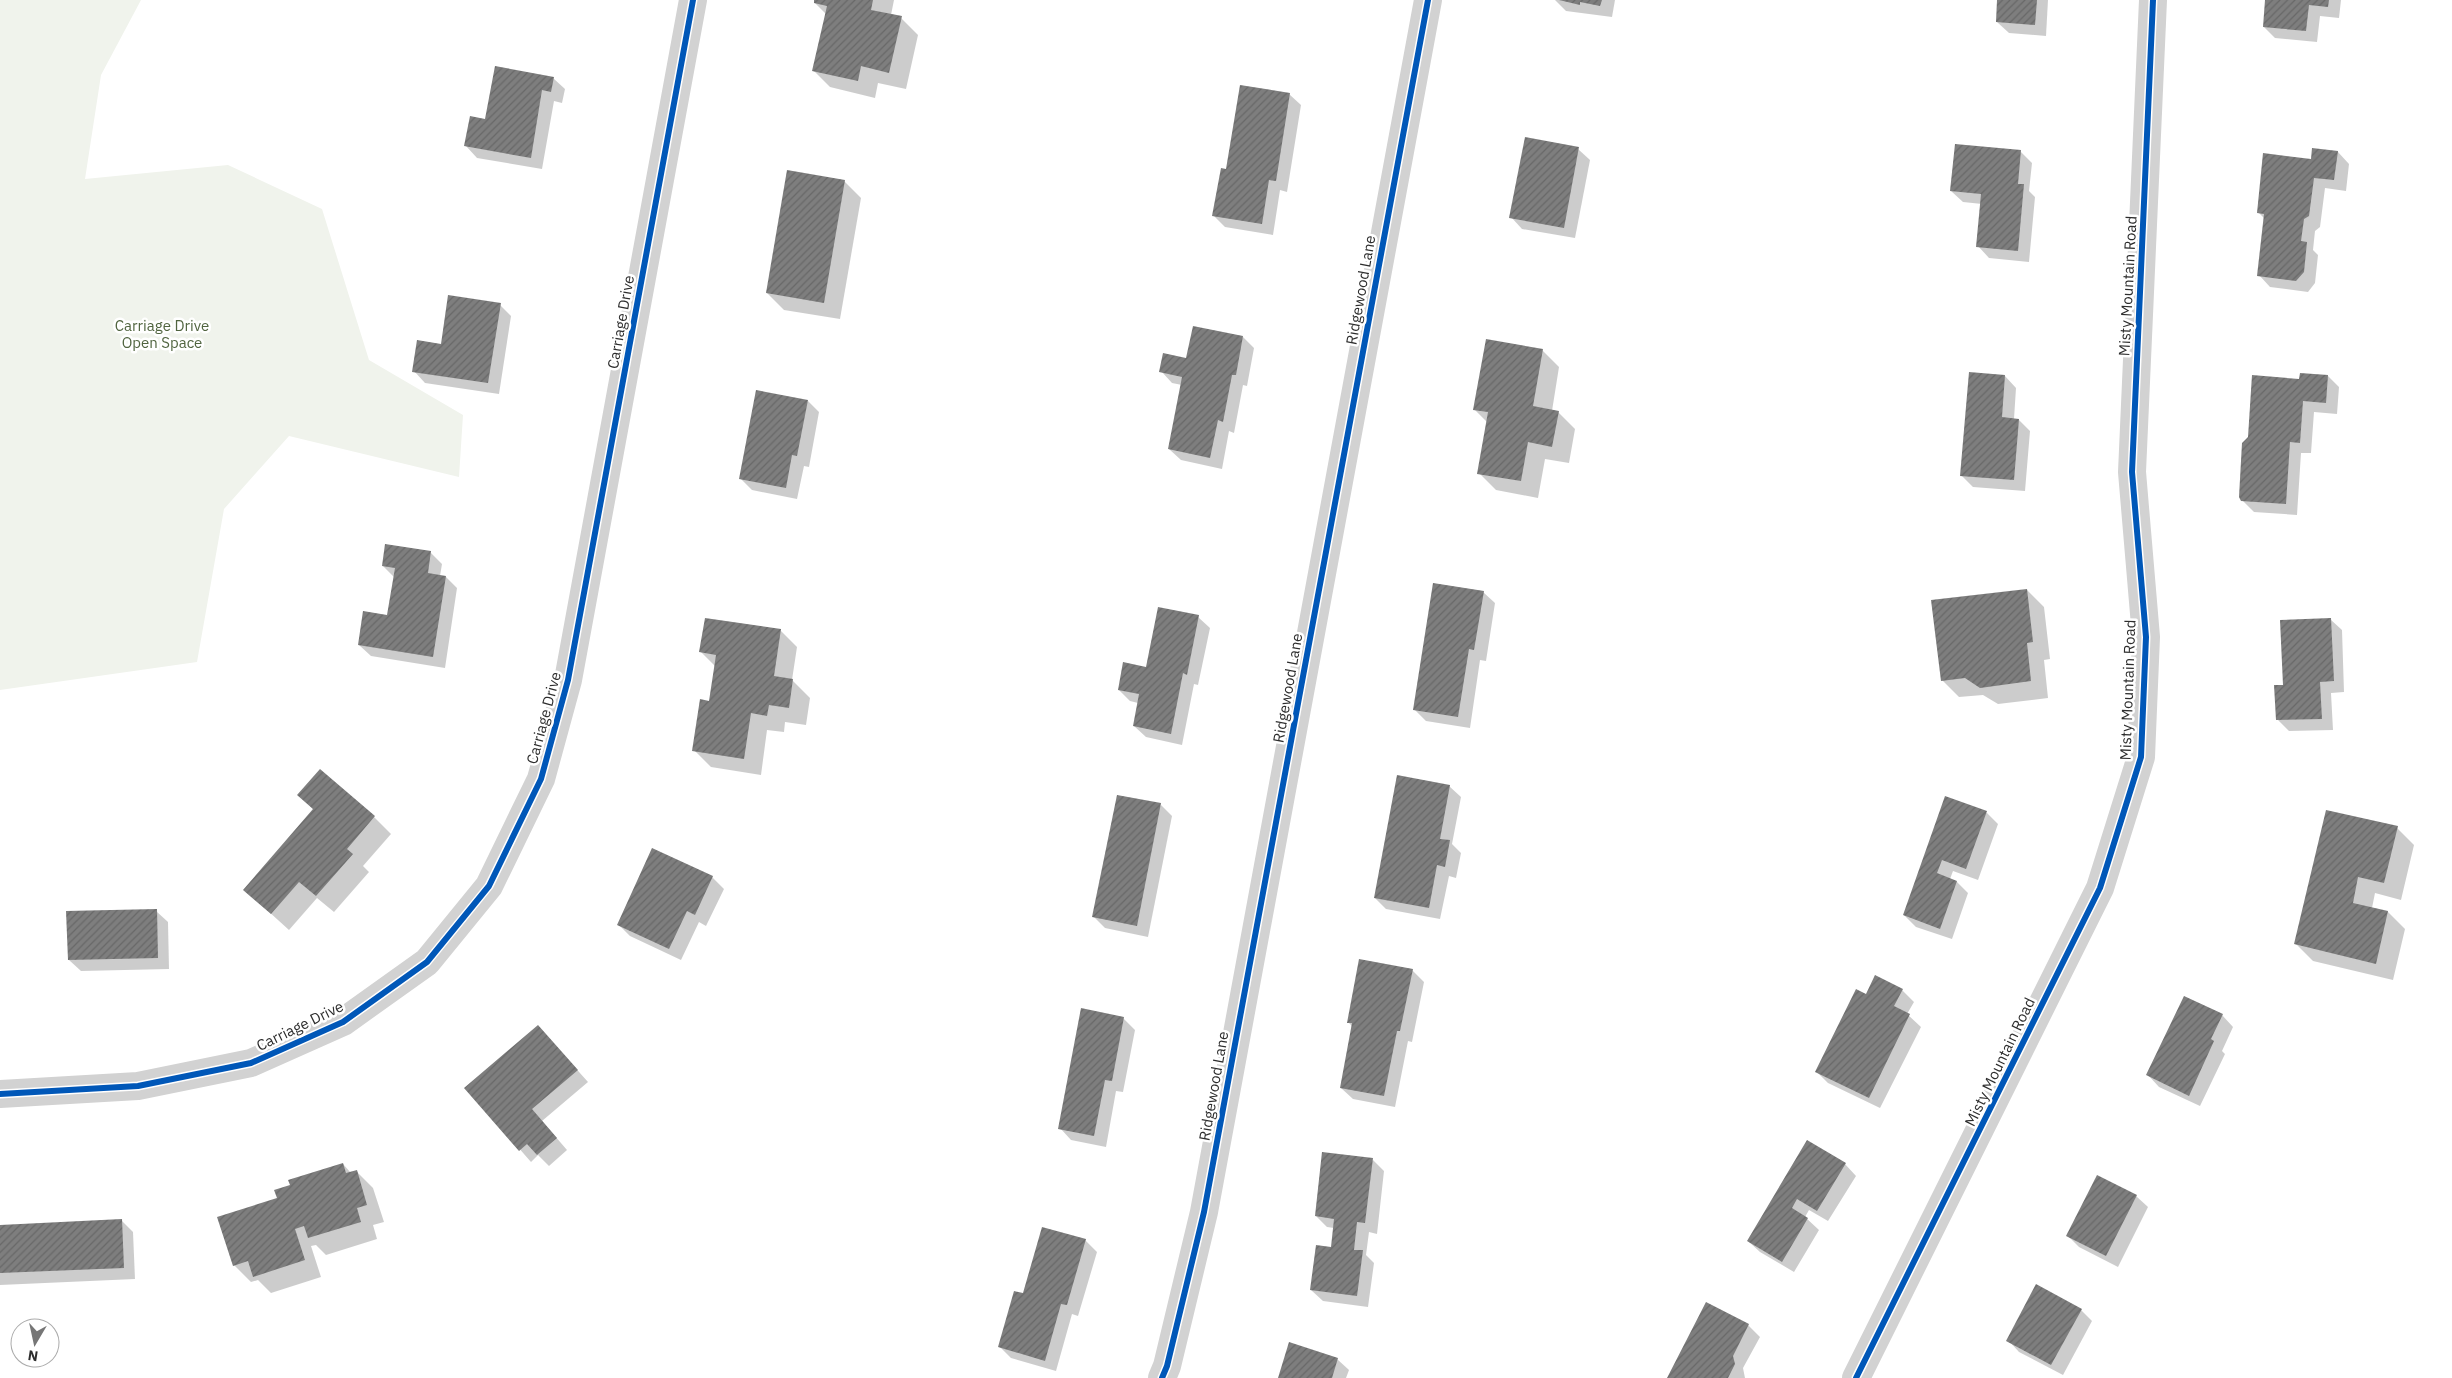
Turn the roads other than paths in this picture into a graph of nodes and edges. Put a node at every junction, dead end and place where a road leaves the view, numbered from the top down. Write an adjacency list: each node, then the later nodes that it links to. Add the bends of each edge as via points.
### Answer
1 (693, 0): 4 (street, Carriage Drive, via 568,680 541,779 489,886 427,962 343,1022 252,1063 138,1086)
2 (1428, 0): 5 (street, Ridgewood Lane, via 1204,1212)
3 (2153, 0): 6 (street, Misty Mountain Road, via 2132,472 2146,637 2141,757 2100,888)
4 (0, 1094)
5 (1162, 1378)
6 (1856, 1378)

